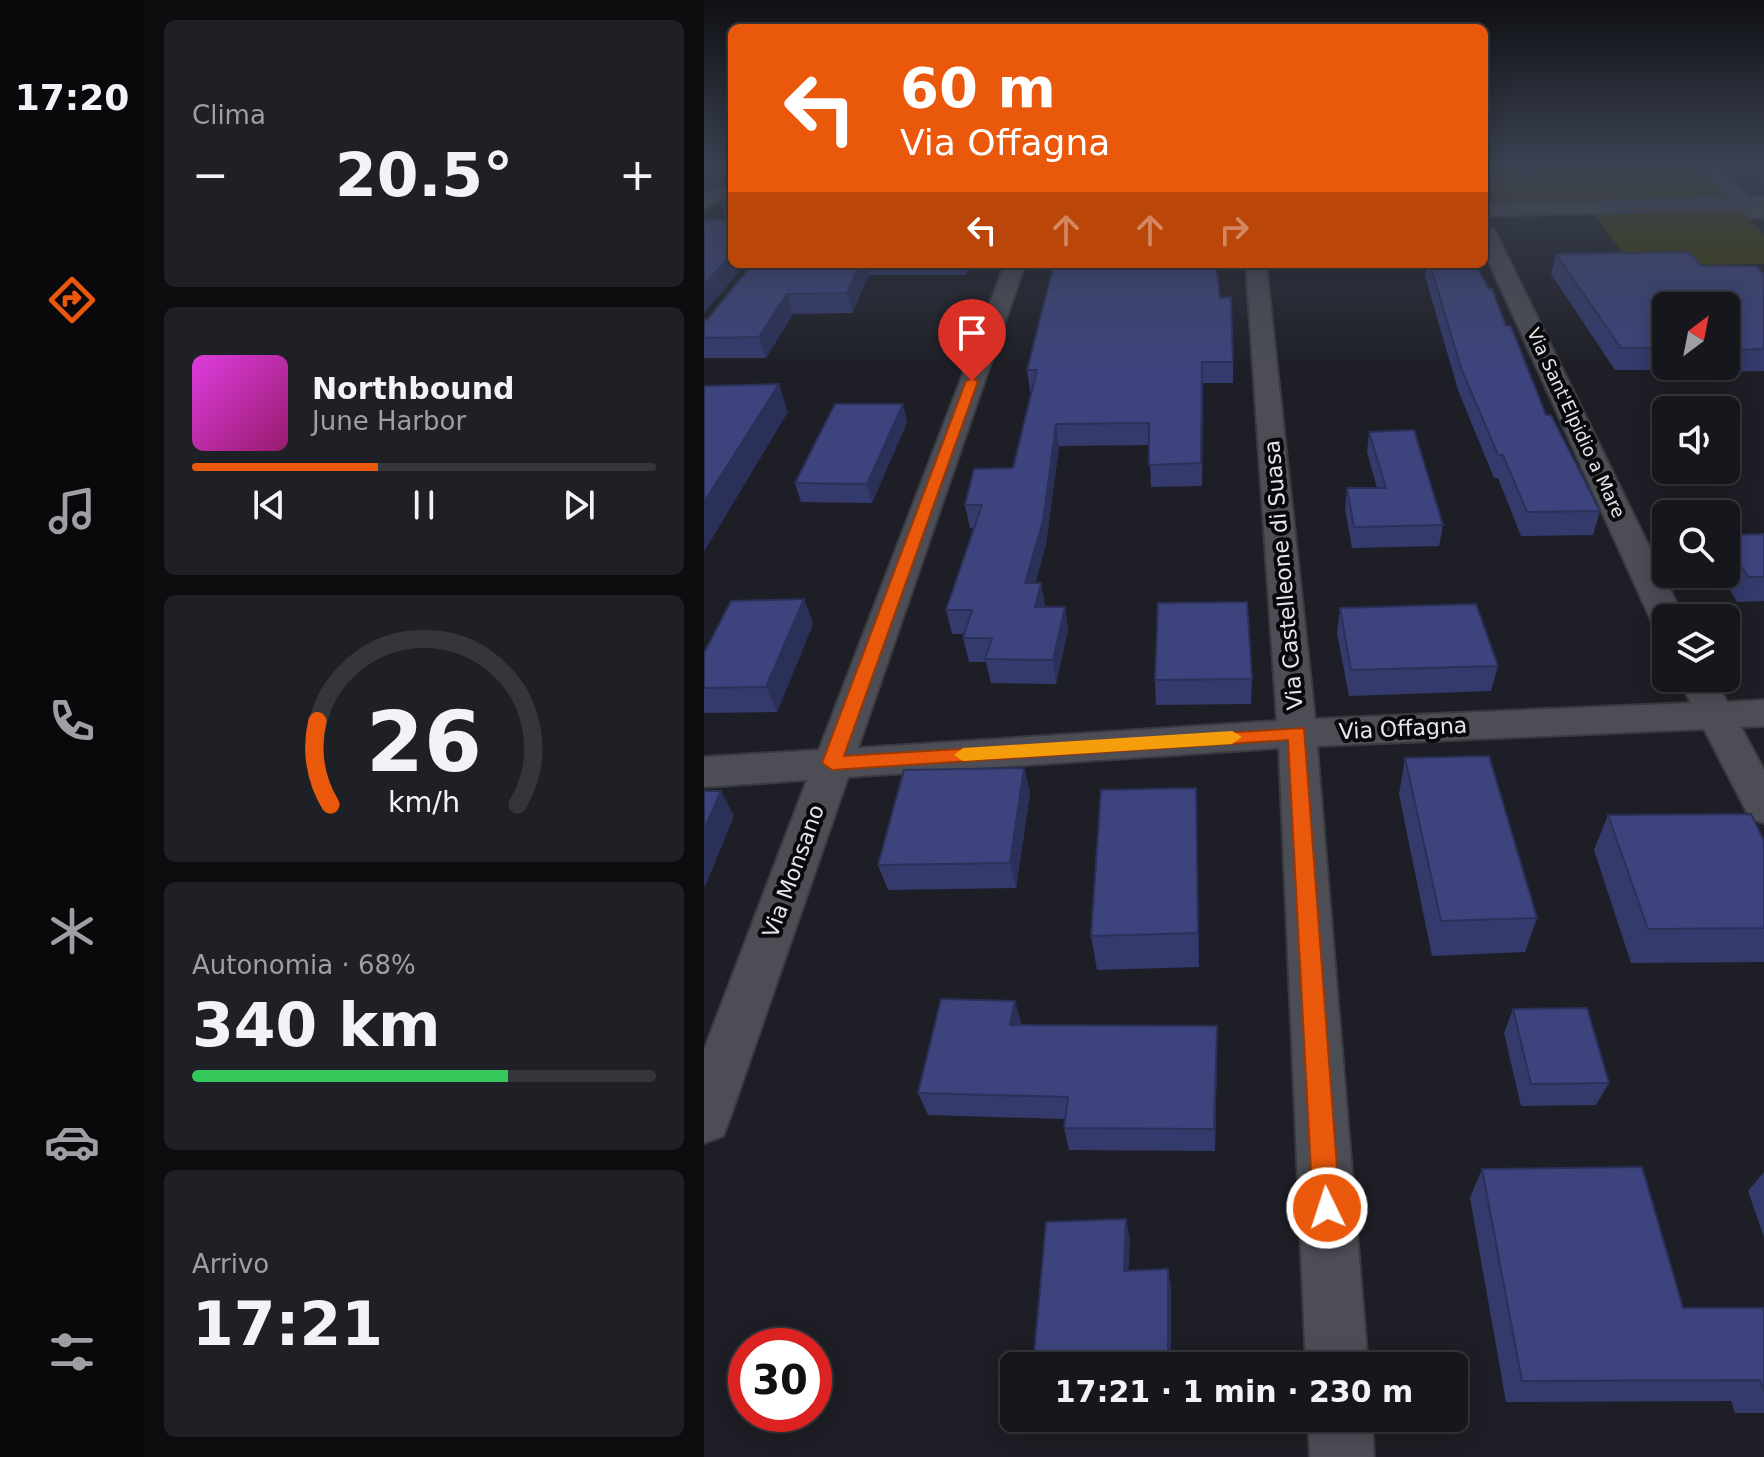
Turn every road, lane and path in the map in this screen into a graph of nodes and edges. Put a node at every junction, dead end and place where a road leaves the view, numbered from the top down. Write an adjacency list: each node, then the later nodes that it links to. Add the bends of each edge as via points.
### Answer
1 (1488, 238): 4 (street, Via Sant'Elpidio a Mare)
2 (1014, 268): 9 (street, Via Monsano)
3 (1256, 268): 8 (street, Via Castelleone di Suasa)
4 (1660, 604)
5 (1704, 692): 7 (street)
6 (1764, 713): 7 (street, Via Offagna)
7 (1716, 715): 8 (street, Via Offagna); 11 (street)
8 (1297, 733): 9 (street, Via Offagna); 13 (street, Via Castelleone di Suasa)
9 (832, 763): 10 (street, Via Offagna); 12 (street, Via Monsano)
10 (704, 772)
11 (1764, 807)
12 (704, 1118)
13 (1336, 1352)
14 (1341, 1432): 15 (street)
15 (1342, 1457)

